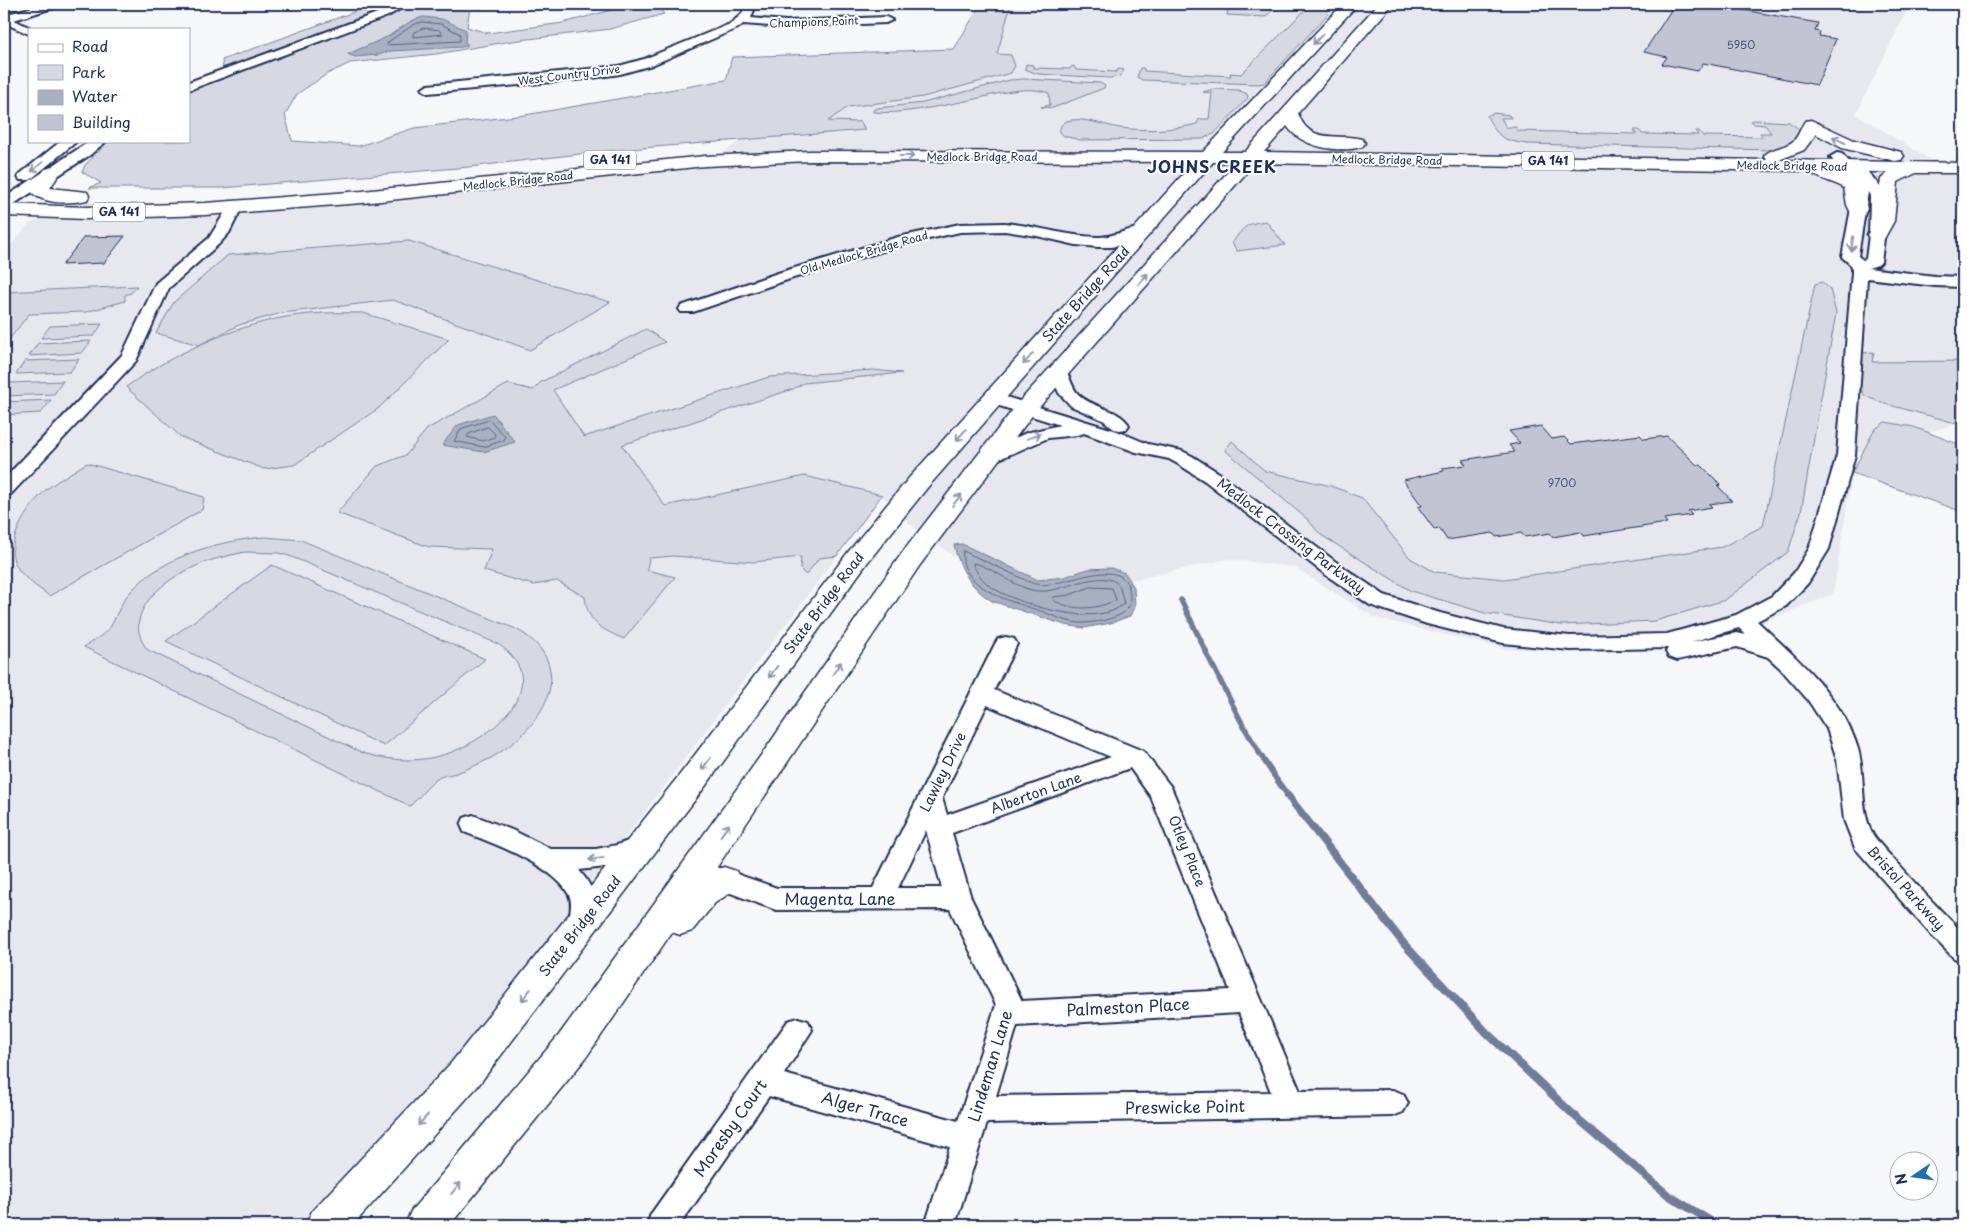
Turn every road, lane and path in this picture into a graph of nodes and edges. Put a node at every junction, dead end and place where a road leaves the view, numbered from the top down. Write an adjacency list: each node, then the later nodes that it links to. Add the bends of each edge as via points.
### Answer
1 (55, 4): 7 (street)
2 (386, 4): 11 (street)
3 (402, 4): 12 (street, via 384,14)
4 (750, 4): 8 (street, via 748,15)
5 (1351, 4): 18 (highway, State Bridge Road, one-way to 18)
6 (1386, 4): 14 (highway)
7 (4, 19): 10 (street)
8 (743, 20): 9 (street, Champions Point, via 786,24); 13 (street, West Country Drive, via 723,32 620,70)
9 (886, 20)
10 (28, 31)
11 (190, 84)
12 (190, 84)
13 (428, 89)
14 (1290, 113): 17 (highway, via 1296,128 1312,138 1375,144); 19 (highway)
15 (69, 142): 28 (street, one-way to 28)
16 (98, 142): 26 (street)
17 (1400, 150): 19 (highway, Medlock Bridge Road / GA 141); 22 (highway, Medlock Bridge Road / GA 141)
18 (1213, 152): 19 (highway, Medlock Bridge Road / GA 141); 20 (highway, Medlock Bridge Road / GA 141); 27 (highway, State Bridge Road); 29 (highway, Medlock Bridge Road / GA 141, via 886,143 759,148 284,193)
19 (1255, 153): 22 (highway, Medlock Bridge Road / GA 141); 38 (highway, one-way to 19)
20 (1105, 157): 27 (highway, via 1118,163 1148,165 1166,172 1176,179); 29 (highway, Medlock Bridge Road / GA 141, one-way to 20, via 362,197 705,161 810,156)
21 (1963, 158): 24 (highway, Medlock Bridge Road / GA 141)
22 (1780, 161): 23 (highway, Medlock Bridge Road / GA 141); 24 (highway, one-way to 22, via 1848,144 1810,125 1801,145); 30 (highway, via 1847,182 1854,190 1854,202)
23 (1847, 162): 24 (highway, Medlock Bridge Road / GA 141); 30 (street, Medlock Crossing Parkway, via 1861,192); 32 (street, via 1873,187 1877,196)
24 (1908, 162): 25 (highway, Medlock Bridge Road / GA 141); 32 (highway, via 1890,179 1884,226)
25 (1963, 168)
26 (52, 173): 28 (street); 29 (highway, Medlock Bridge Road, via 39,190 48,195 195,194)
27 (1178, 192): 31 (highway, State Bridge Road)
28 (5, 201): 29 (highway, Medlock Bridge Road / GA 141, via 86,213)
29 (233, 202): 43 (street, via 221,233 162,286 130,357 120,370)
30 (1858, 208): 34 (street, Medlock Crossing Parkway, one-way to 34, via 1850,256)
31 (1142, 232): 33 (street, Old Medlock Bridge Road, via 1112,242); 35 (highway, State Bridge Road)
32 (1877, 235): 34 (street, via 1874,262)
33 (1076, 240): 35 (street, Old Medlock Bridge Road, via 1101,254); 37 (street, Old Medlock Bridge Road, via 1005,227 960,228 894,242)
34 (1860, 269): 36 (street, via 1935,281); 44 (street, Medlock Crossing Parkway, via 1846,456 1820,549 1801,578 1779,602)
35 (1106, 271): 39 (highway, State Bridge Road, one-way to 39)
36 (1963, 282)
37 (687, 309)
38 (1060, 374): 40 (highway); 41 (street, Medlock Crossing Parkway, via 1070,397 1079,404 1113,417)
39 (998, 393): 40 (street, Medlock Crossing Parkway); 53 (highway, State Bridge Road, one-way to 53, via 858,557)
40 (1031, 403): 41 (street, Medlock Crossing Parkway); 42 (highway)
41 (1115, 430): 42 (street, Medlock Crossing Parkway, one-way to 41, via 1051,430); 45 (street, Medlock Crossing Parkway, via 1163,442 1175,455 1212,477 1377,600 1503,636 1570,643)
42 (990, 457): 55 (highway, one-way to 42, via 778,755 911,559)
43 (4, 490)
44 (1743, 620): 45 (street, Medlock Crossing Parkway, via 1667,641); 47 (street, Bristol Parkway)
45 (1616, 642): 47 (street, Medlock Crossing Parkway, via 1660,653 1736,640)
46 (1006, 644): 48 (street, Lawley Drive)
47 (1773, 650): 59 (street, Bristol Parkway, via 1812,690 1837,726 1846,749 1856,824 1864,840 1893,876)
48 (982, 694): 49 (street, Otley Place); 50 (street, Lawley Drive)
49 (1134, 758): 52 (street, Alberton Lane); 60 (street, Otley Place, via 1162,793)
50 (930, 798): 52 (street, Lindeman Lane); 57 (street, Lawley Drive)
51 (473, 825): 54 (street)
52 (938, 828): 56 (street, Lindeman Lane)
53 (642, 846): 54 (street, one-way to 54, via 593,861); 58 (highway, State Bridge Road)
54 (547, 859): 58 (street, via 573,878 581,891 585,903)
55 (710, 875): 57 (street, Magenta Lane, via 776,899); 69 (highway, one-way to 55, via 572,1047 584,1044 609,1024 687,910 703,893)
56 (958, 898): 57 (street, Magenta Lane); 61 (street, Lindeman Lane, via 1010,1005)
57 (880, 899)
58 (581, 925): 68 (highway, State Bridge Road, one-way to 68, via 464,1075)
59 (1963, 950)
60 (1248, 1001): 61 (street, Palmeston Place); 65 (street, Otley Place)
61 (1007, 1014): 66 (street, Lindeman Lane)
62 (798, 1030): 63 (street, Moresby Court)
63 (763, 1081): 67 (street, Alger Trace); 70 (street, Moresby Court)
64 (1393, 1103): 65 (street, Preswicke Point)
65 (1291, 1105): 66 (street, Preswicke Point)
66 (976, 1110): 67 (street, Lindeman Lane)
67 (968, 1138): 71 (street, Lindeman Lane)
68 (326, 1225)
69 (425, 1225)
70 (662, 1225)
71 (940, 1225)

